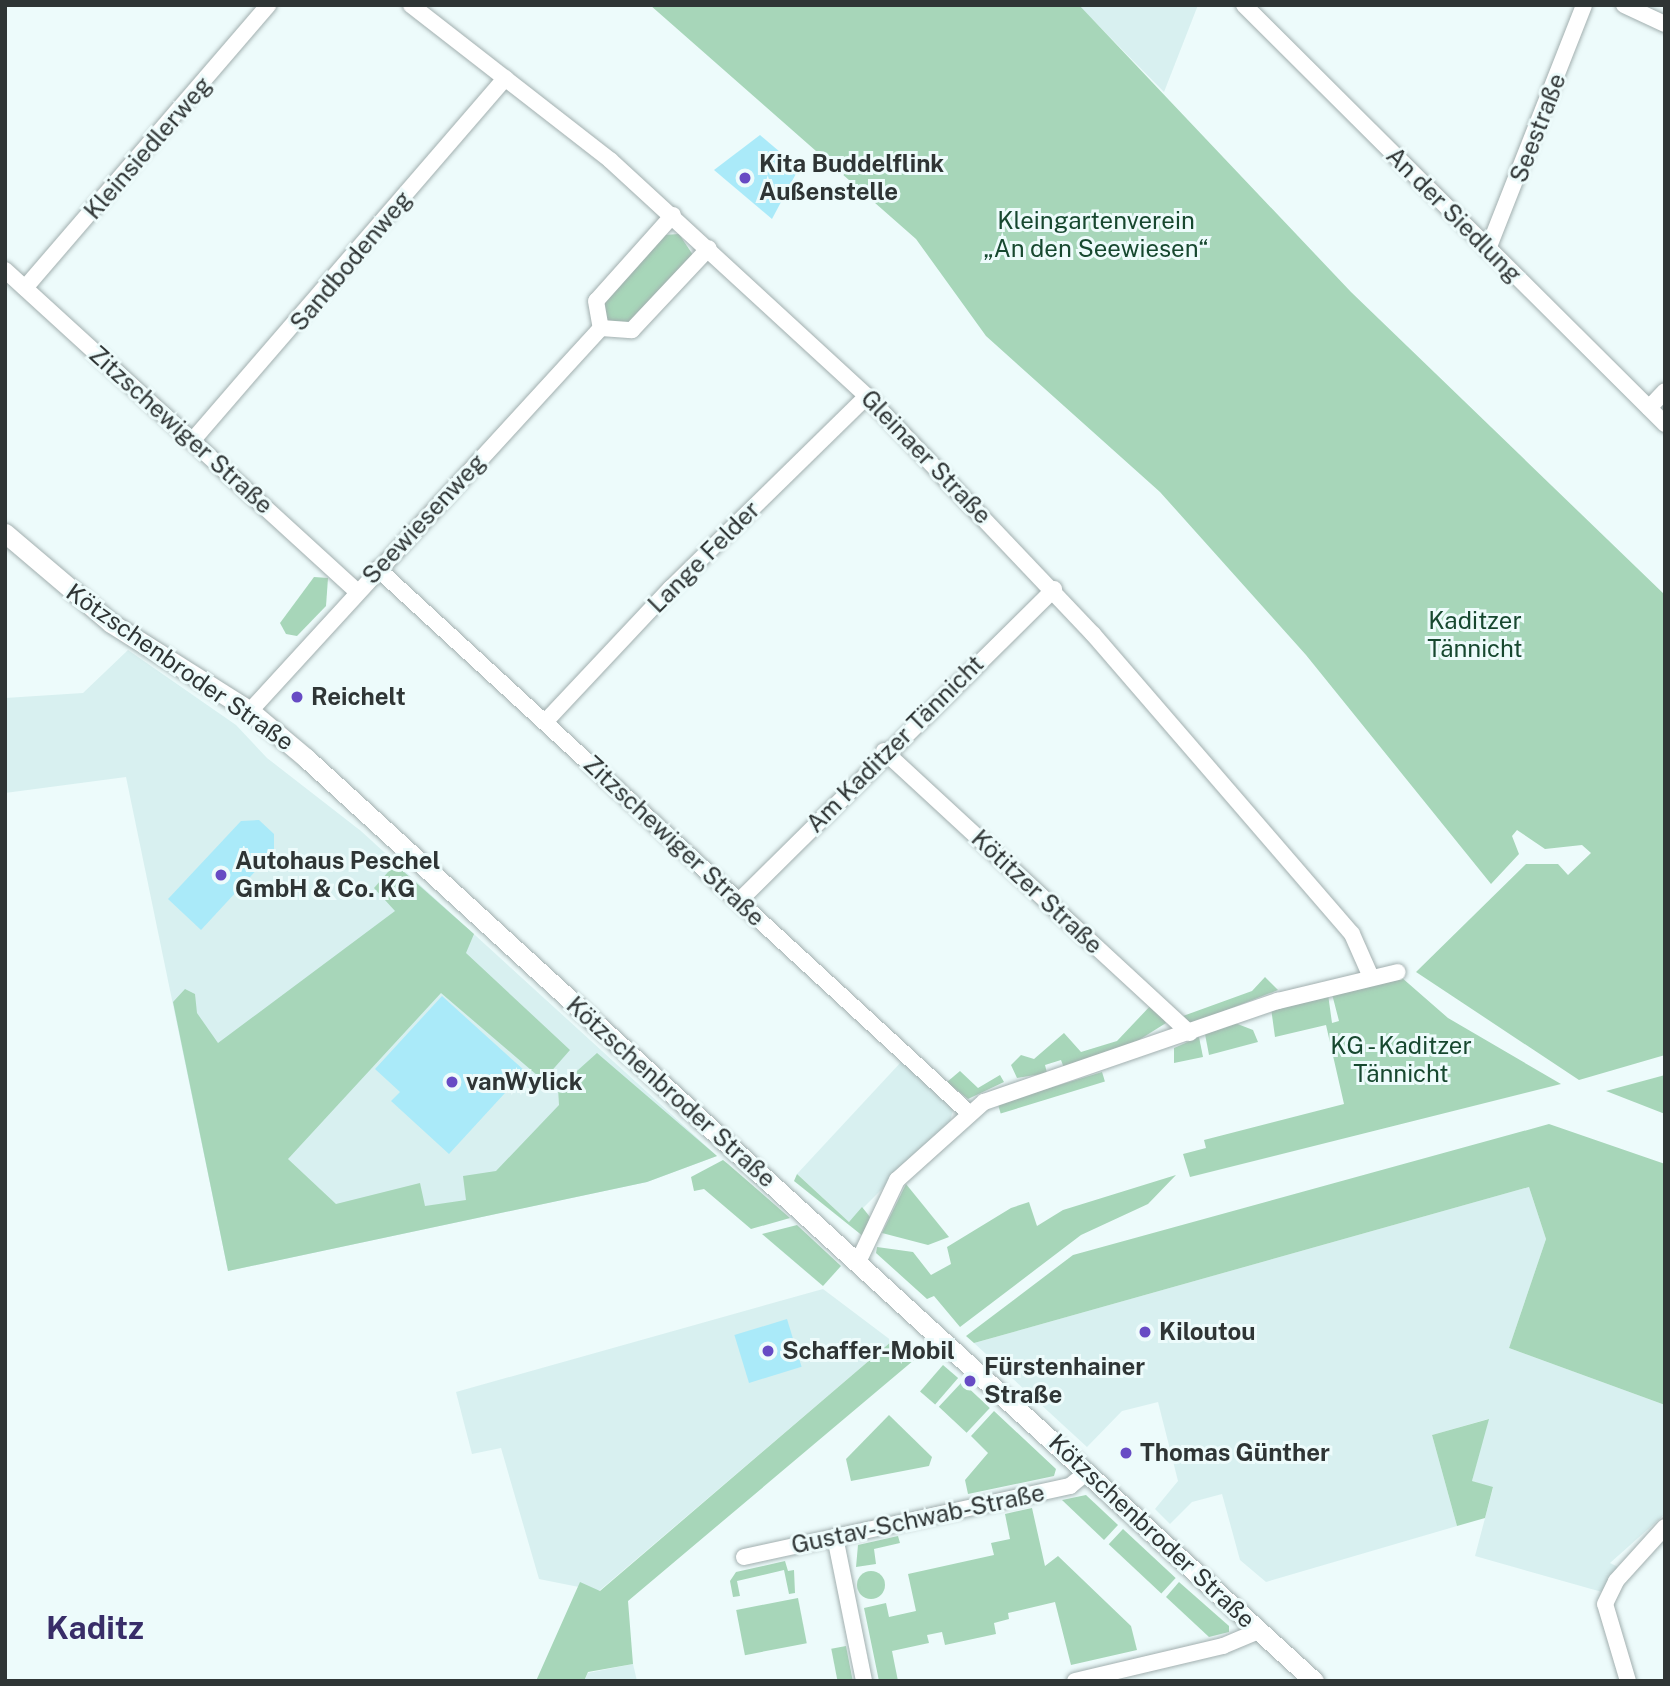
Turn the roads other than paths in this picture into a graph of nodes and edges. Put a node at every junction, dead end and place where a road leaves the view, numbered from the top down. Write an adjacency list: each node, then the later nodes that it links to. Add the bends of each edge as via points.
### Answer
1 (268, 5): 12 (street, Kleinsiedlerweg)
2 (411, 5): 7 (street, Gleinaer Straße)
3 (1244, 5): 10 (street, An der Siedlung)
4 (1584, 5): 10 (street, Seestraße)
5 (1624, 5): 6 (street)
6 (1665, 24)
7 (505, 78): 8 (street, Gleinaer Straße); 18 (street, Sandbodenweg)
8 (673, 215): 9 (street, Gleinaer Straße); 13 (street, via 596,300)
9 (709, 248): 13 (street, via 632,330); 15 (street, Gleinaer Straße)
10 (1488, 249): 16 (street, An der Siedlung)
11 (5, 270): 12 (street, Zitzschewiger Straße)
12 (25, 288): 18 (street, Zitzschewiger Straße)
13 (601, 328): 20 (street, Seewiesenweg)
14 (1665, 391): 16 (street)
15 (867, 396): 21 (street, Gleinaer Straße); 24 (street, Lange Felder, via 671,588)
16 (1649, 408): 17 (street, An der Siedlung)
17 (1665, 424)
18 (193, 440): 22 (street, Zitzschewiger Straße)
19 (5, 533): 23 (street, Kötzschenbroder Straße, via 111,623)
20 (378, 569): 22 (street, Seewiesenweg); 24 (street, Zitzschewiger Straße)
21 (1054, 589): 25 (street, Am Kaditzer Tännicht); 28 (street, Gleinaer Straße, via 1352,934)
22 (356, 592): 23 (street, Seewiesenweg)
23 (250, 711): 31 (street, Kötzschenbroder Straße)
24 (545, 722): 26 (street, Zitzschewiger Straße)
25 (884, 751): 26 (street, Am Kaditzer Tännicht); 29 (street, Kötitzer Straße)
26 (740, 900): 30 (street, Zitzschewiger Straße)
27 (1398, 972): 28 (street)
28 (1371, 977): 29 (street)
29 (1190, 1033): 30 (street, via 1015,1086)
30 (969, 1113): 31 (street, via 897,1180)
31 (858, 1262): 32 (street, Kötzschenbroder Straße)
32 (1087, 1472): 34 (street, Gustav-Schwab-Straße, via 1070,1486); 36 (street, Kötzschenbroder Straße)
33 (1665, 1527): 40 (street, via 1616,1581 1605,1604)
34 (835, 1538): 35 (street, Gustav-Schwab-Straße); 37 (street)
35 (744, 1557)
36 (1259, 1631): 38 (street, via 1223,1646); 39 (street, Kötzschenbroder Straße)
37 (864, 1681)
38 (1075, 1681)
39 (1314, 1681)
40 (1628, 1681)

